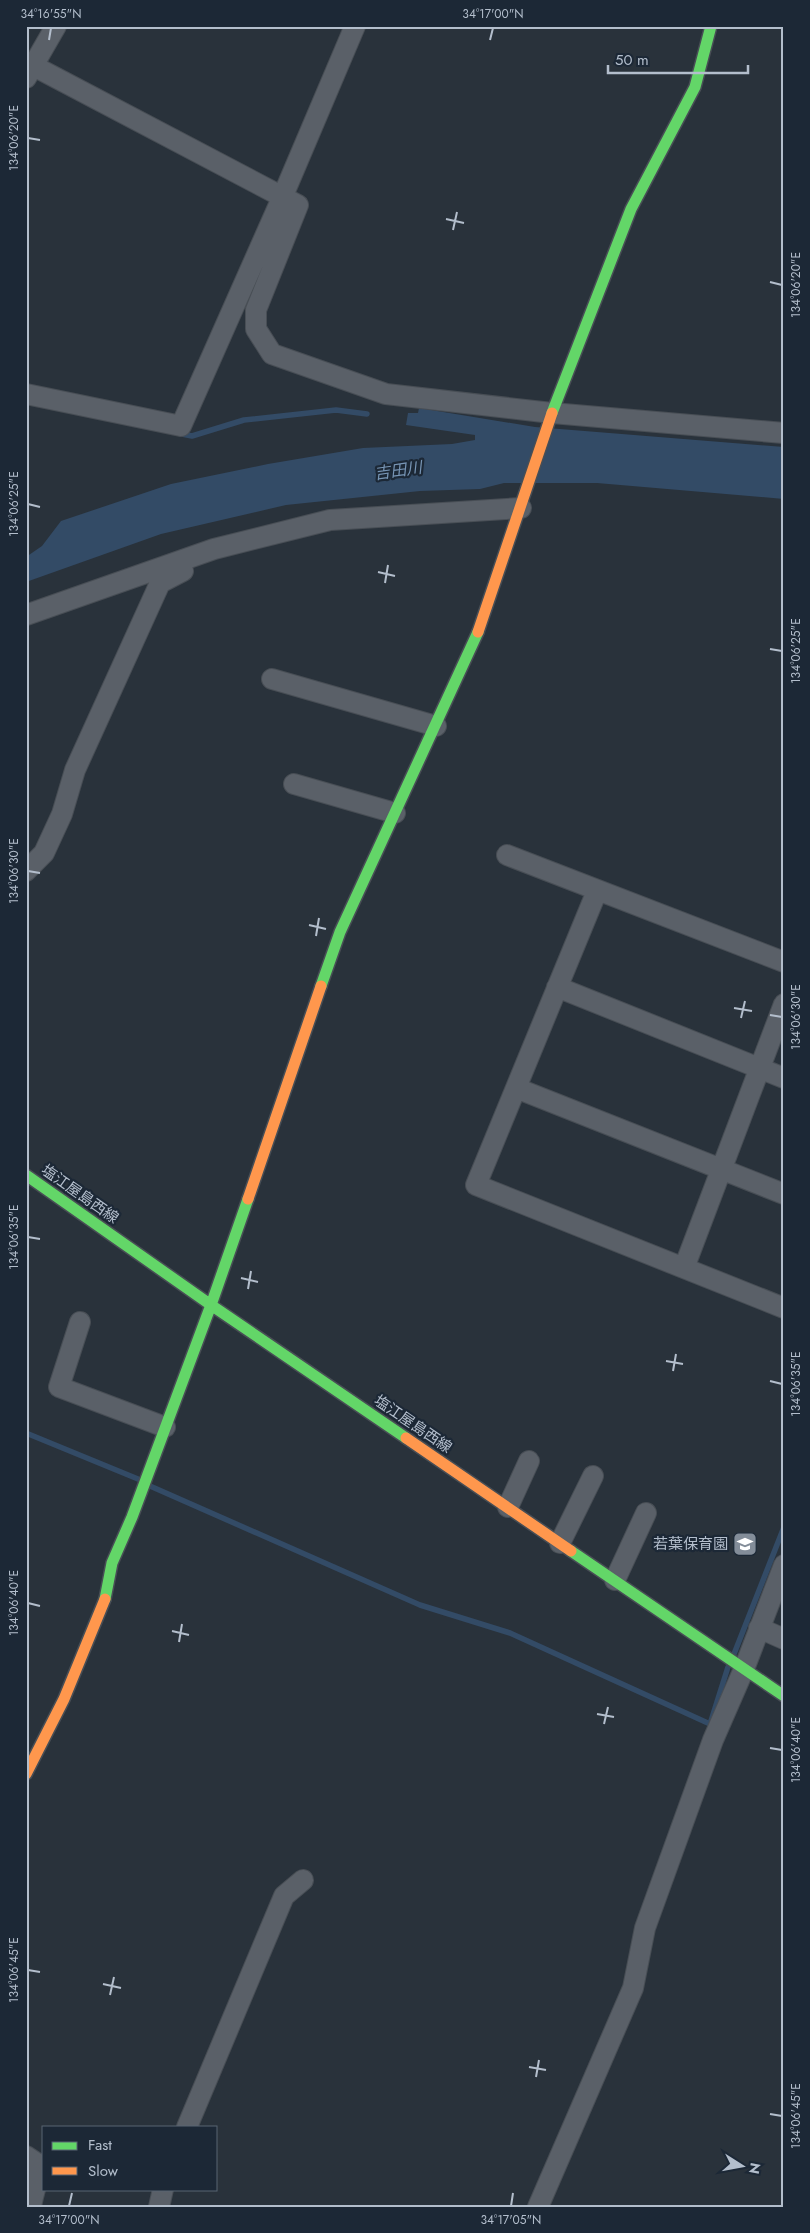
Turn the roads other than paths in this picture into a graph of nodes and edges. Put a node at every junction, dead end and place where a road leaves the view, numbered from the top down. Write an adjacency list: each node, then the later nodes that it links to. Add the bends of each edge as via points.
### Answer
1 (56, 26): 4 (street)
2 (355, 26): 5 (street)
3 (709, 27): 7 (street, via 694,87 632,209)
4 (29, 69): 5 (street)
5 (282, 198): 6 (street, via 182,426); 7 (street, via 298,205 256,310 256,329 272,354 386,394)
6 (26, 394)
7 (551, 417): 8 (street); 9 (street)
8 (784, 433)
9 (523, 501): 10 (street, via 330,520); 13 (street, via 481,624)
10 (214, 548): 11 (street); 17 (street, via 208,558 160,582 75,770 62,814 44,853)
11 (26, 615)
12 (272, 679): 13 (street)
13 (436, 726): 15 (street)
14 (294, 784): 15 (street)
15 (395, 813): 29 (street, via 340,932)
16 (507, 856): 18 (street)
17 (26, 871)
18 (597, 891): 19 (street); 20 (street)
19 (784, 962)
20 (557, 987): 22 (street); 24 (street)
21 (784, 1004): 22 (street)
22 (759, 1068): 23 (street); 25 (street)
23 (784, 1078)
24 (516, 1088): 25 (street); 28 (street, via 476,1185)
25 (722, 1169): 27 (street); 28 (street)
26 (26, 1175): 29 (street, 塩江屋島西線)
27 (784, 1194)
28 (684, 1268): 30 (street)
29 (211, 1305): 32 (street); 35 (street, 塩江屋島西線)
30 (784, 1308)
31 (80, 1322): 32 (street, via 59,1387)
32 (165, 1427): 44 (street, via 112,1563 104,1606 64,1700)
33 (529, 1461): 35 (street)
34 (593, 1476): 37 (street)
35 (508, 1507): 37 (street, 塩江屋島西線)
36 (646, 1513): 39 (street)
37 (560, 1543): 39 (street, 塩江屋島西線)
38 (784, 1565): 40 (street)
39 (615, 1580): 42 (street, 塩江屋島西線)
40 (760, 1628): 41 (street); 42 (street)
41 (784, 1639)
42 (736, 1663): 43 (street, 塩江屋島西線); 51 (street, via 713,1740 645,1928 633,1988)
43 (784, 1696)
44 (26, 1774)
45 (303, 1880): 46 (street, via 284,1896)
46 (187, 2126)
47 (26, 2156): 49 (street, via 38,2164 40,2175 32,2194)
48 (163, 2190): 50 (street)
49 (31, 2207)
50 (159, 2207)
51 (538, 2207)

